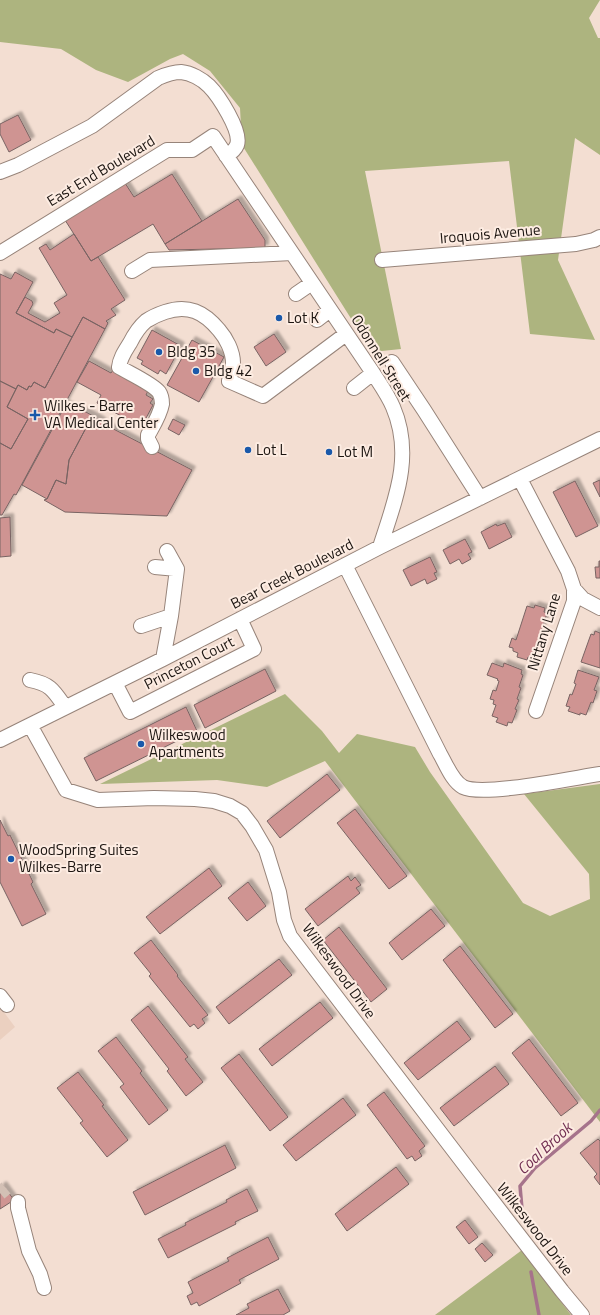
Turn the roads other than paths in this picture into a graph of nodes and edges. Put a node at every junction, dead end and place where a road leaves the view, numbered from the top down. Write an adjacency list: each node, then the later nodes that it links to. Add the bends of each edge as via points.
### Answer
1 (226, 156): 2 (street, via 237,145 238,138 229,116 209,86 191,74 181,72 158,78 92,126); 4 (street, East End Boulevard, via 213,136 192,150 166,150); 5 (street, East End Boulevard)
2 (0, 172)
3 (600, 237): 6 (street, Iroquois Avenue, via 576,244)
4 (0, 253)
5 (292, 253): 7 (street, East End Boulevard); 8 (street, via 150,260)
6 (382, 260)
7 (300, 266): 9 (street, Odonnell Street)
8 (132, 271)
9 (312, 283): 10 (street); 11 (street, Odonnell Street)
10 (296, 294)
11 (330, 310): 12 (street); 13 (street, Odonnell Street)
12 (317, 320)
13 (346, 334): 15 (street, Odonnell Street); 18 (street, via 263,399 229,381 233,363 230,349 224,336 206,317 196,311 183,309 156,315 137,330 120,360 119,368 159,392 162,403 148,435)
14 (392, 362): 20 (street)
15 (372, 373): 16 (street); 21 (street, Odonnell Street, via 393,406 401,429 403,456 401,480)
16 (354, 388)
17 (600, 439): 19 (street, Bear Creek Boulevard)
18 (152, 447)
19 (520, 479): 20 (street, Bear Creek Boulevard); 26 (street, Nittany Lane, via 568,571)
20 (480, 498): 21 (street, Bear Creek Boulevard)
21 (380, 547): 23 (street, Bear Creek Boulevard)
22 (167, 550): 25 (street)
23 (345, 565): 29 (street, Bear Creek Boulevard); 38 (street, via 440,754 453,777 462,786 474,790 501,789)
24 (155, 566): 25 (street)
25 (177, 569): 28 (street)
26 (574, 589): 27 (street, via 582,599); 35 (street, Nittany Lane, via 574,601)
27 (600, 608)
28 (171, 616): 30 (street); 31 (street)
29 (240, 619): 31 (street, Bear Creek Boulevard); 33 (street, Princeton Court, via 254,650 130,712)
30 (140, 626)
31 (163, 659): 33 (street, Bear Creek Boulevard)
32 (30, 680): 34 (street, via 50,687)
33 (115, 683): 34 (street, Bear Creek Boulevard)
34 (65, 707): 36 (street, Bear Creek Boulevard)
35 (536, 711)
36 (30, 725): 37 (street, Bear Creek Boulevard); 41 (street, Wilkeswood Drive, via 66,790 98,800 168,798 214,801 242,813 266,850 290,936 476,1181)
37 (0, 740)
38 (600, 774)
39 (18, 1202): 40 (street, via 29,1251)
40 (44, 1288)
41 (582, 1315)

